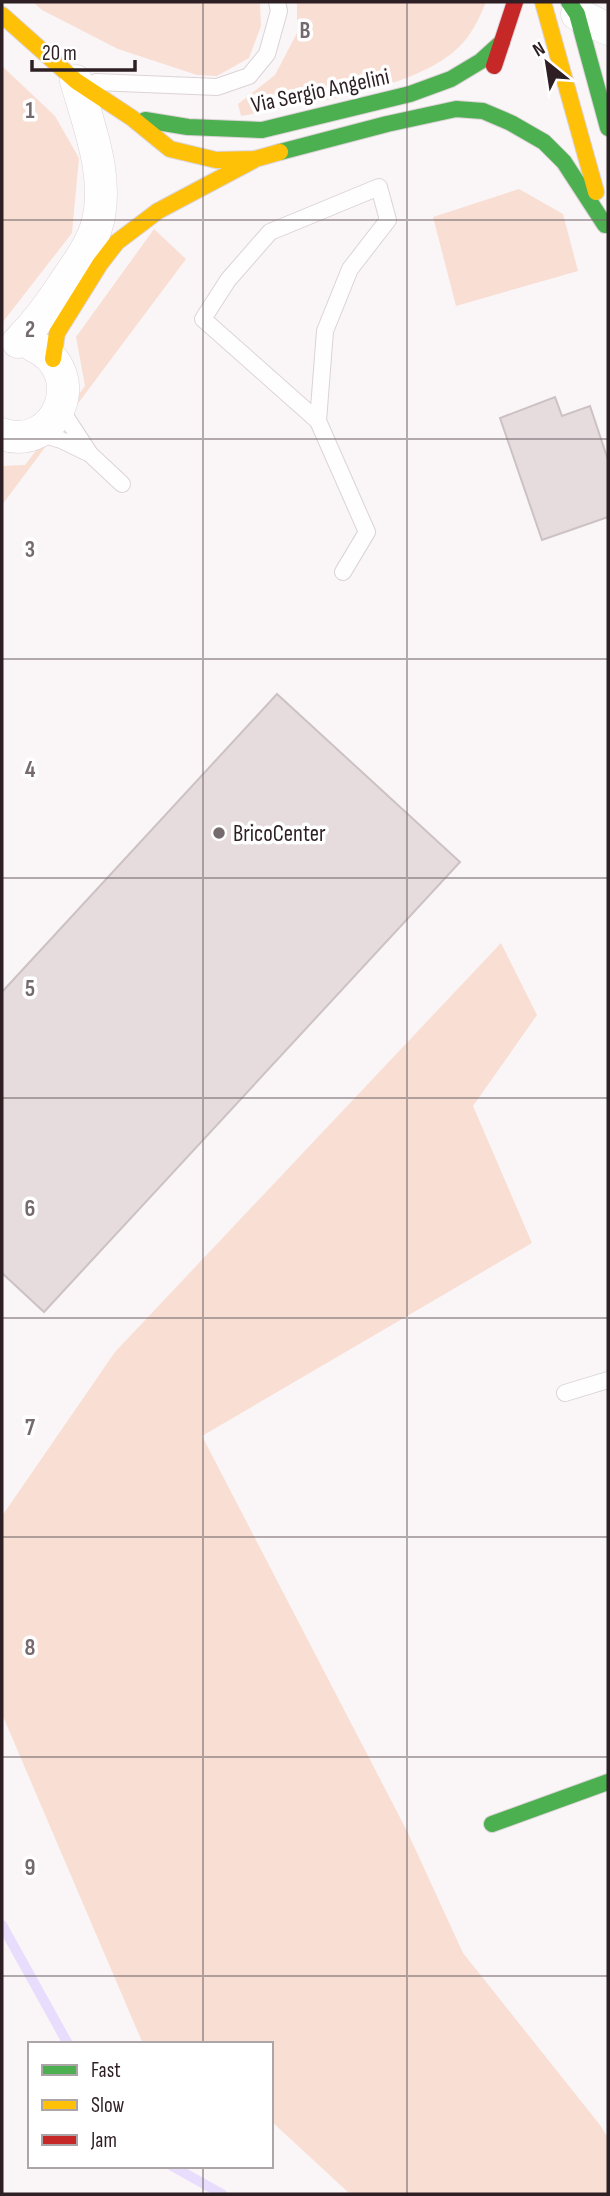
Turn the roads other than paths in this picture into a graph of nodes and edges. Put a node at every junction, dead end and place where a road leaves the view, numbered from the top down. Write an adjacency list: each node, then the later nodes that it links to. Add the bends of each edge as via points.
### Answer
1 (277, 2): 9 (lane, via 279,11 267,54 249,76 217,88)
2 (515, 2): 7 (main road)
3 (543, 2): 16 (main road)
4 (573, 8): 6 (street); 13 (main road)
5 (2, 15): 9 (main road, Via Sergio Angelini)
6 (608, 29)
7 (502, 42): 8 (main road); 12 (main road, Via Sergio Angelini, via 451,79 410,94 262,130 188,127)
8 (486, 79)
9 (76, 81): 12 (main road, Via Sergio Angelini); 17 (street, via 92,133 100,183 96,230 40,321)
10 (472, 96): 11 (main road)
11 (456, 109): 14 (main road); 16 (main road, via 482,111 544,142 564,162)
12 (132, 118): 14 (main road, via 170,149 216,160)
13 (608, 128)
14 (255, 159): 18 (main road, via 158,211 117,242 57,333)
15 (608, 177): 16 (street)
16 (606, 232)
17 (10, 343): 18 (street, via 31,344)
18 (53, 359): 19 (street, via 64,383)
19 (60, 408): 21 (street); 23 (lane)
20 (318, 421): 20 (lane, via 202,319 228,279 270,232 379,187 388,220 350,269 325,331); 25 (lane, via 367,532)
21 (36, 432): 22 (street); 23 (lane)
22 (2, 434)
23 (90, 454): 24 (lane)
24 (122, 484)
25 (343, 572)
26 (608, 1380): 27 (lane)
27 (565, 1393)
28 (608, 1782): 29 (main road)
29 (492, 1824)

